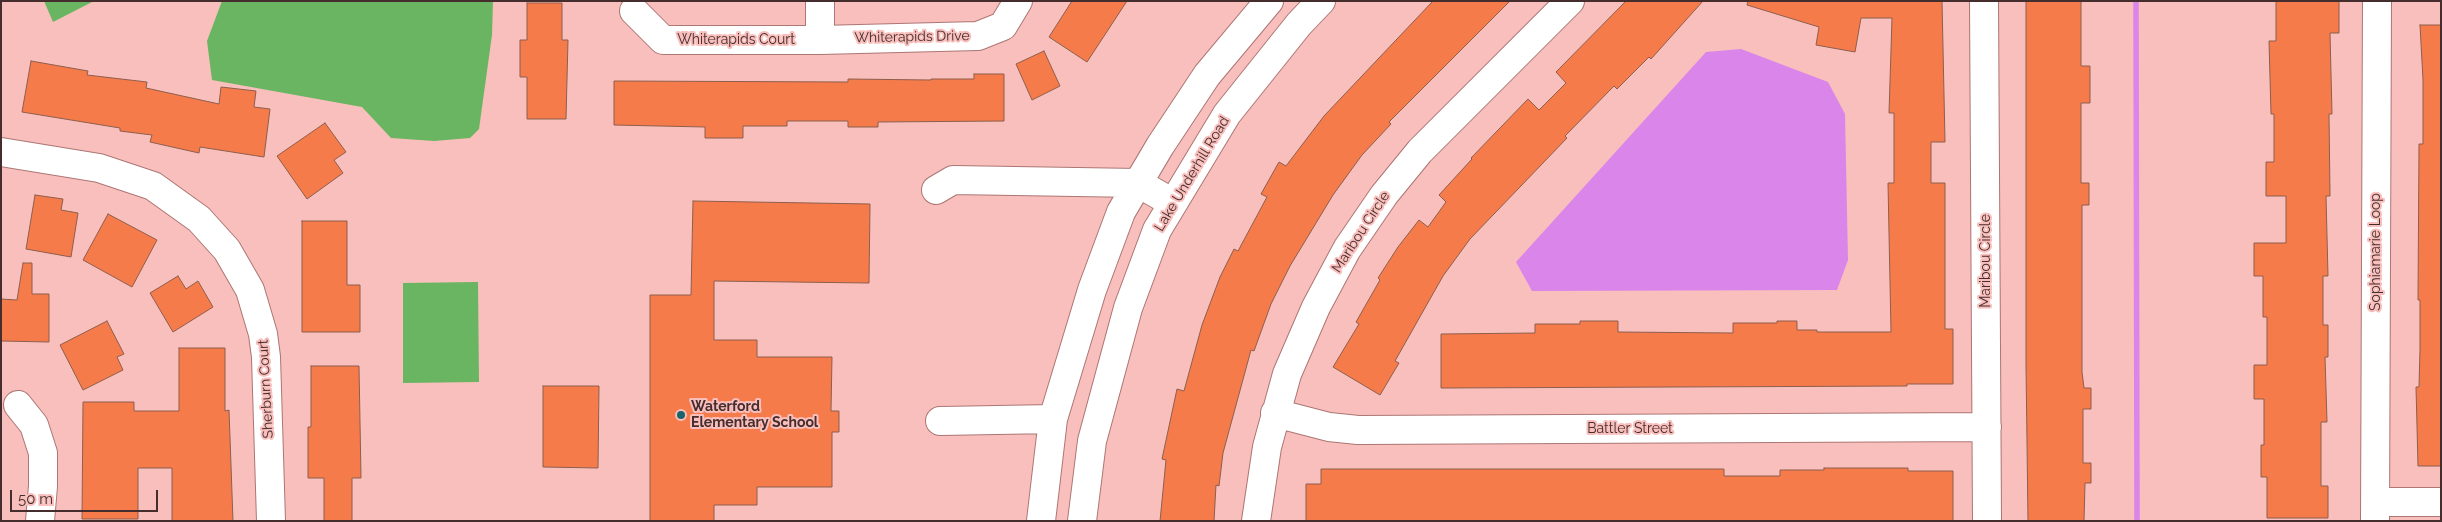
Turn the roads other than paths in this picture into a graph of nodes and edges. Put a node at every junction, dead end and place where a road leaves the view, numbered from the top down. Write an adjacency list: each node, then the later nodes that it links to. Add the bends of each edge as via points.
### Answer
1 (820, 1): 9 (street)
2 (1018, 1): 9 (street, Whiterapids Drive, via 1003,26 978,36)
3 (1269, 1): 11 (street, via 1207,75)
4 (1322, 1): 13 (street, Lake Underhill Road, via 1248,85 1207,144)
5 (1570, 1): 15 (street, Maribou Circle, via 1420,151 1365,221 1312,316 1287,374)
6 (1984, 1): 18 (street, Maribou Circle)
7 (2377, 1): 20 (street, Sophiamarie Loop)
8 (634, 11): 9 (street, Whiterapids Court, via 663,40)
9 (820, 40)
10 (1, 152): 22 (street, Sherburn Court, via 99,168 137,179 183,206 227,250 250,290 263,334)
11 (1138, 183): 12 (street, via 953,180); 13 (street); 16 (street, via 1121,212 1092,290)
12 (936, 190)
13 (1173, 203): 24 (street, Lake Underhill Road, via 1157,230 1128,308 1092,441)
14 (18, 405): 21 (street, via 34,425 43,453)
15 (1275, 413): 18 (street, Battler Street, via 1343,430); 25 (street, Maribou Circle)
16 (1052, 420): 17 (street); 23 (street)
17 (940, 421)
18 (1987, 427): 26 (street, Maribou Circle)
19 (2441, 502): 20 (street, Sophiamarie Loop)
20 (2375, 512)
21 (40, 521)
22 (271, 521)
23 (1041, 521)
24 (1082, 521)
25 (1256, 521)
26 (1987, 521)

